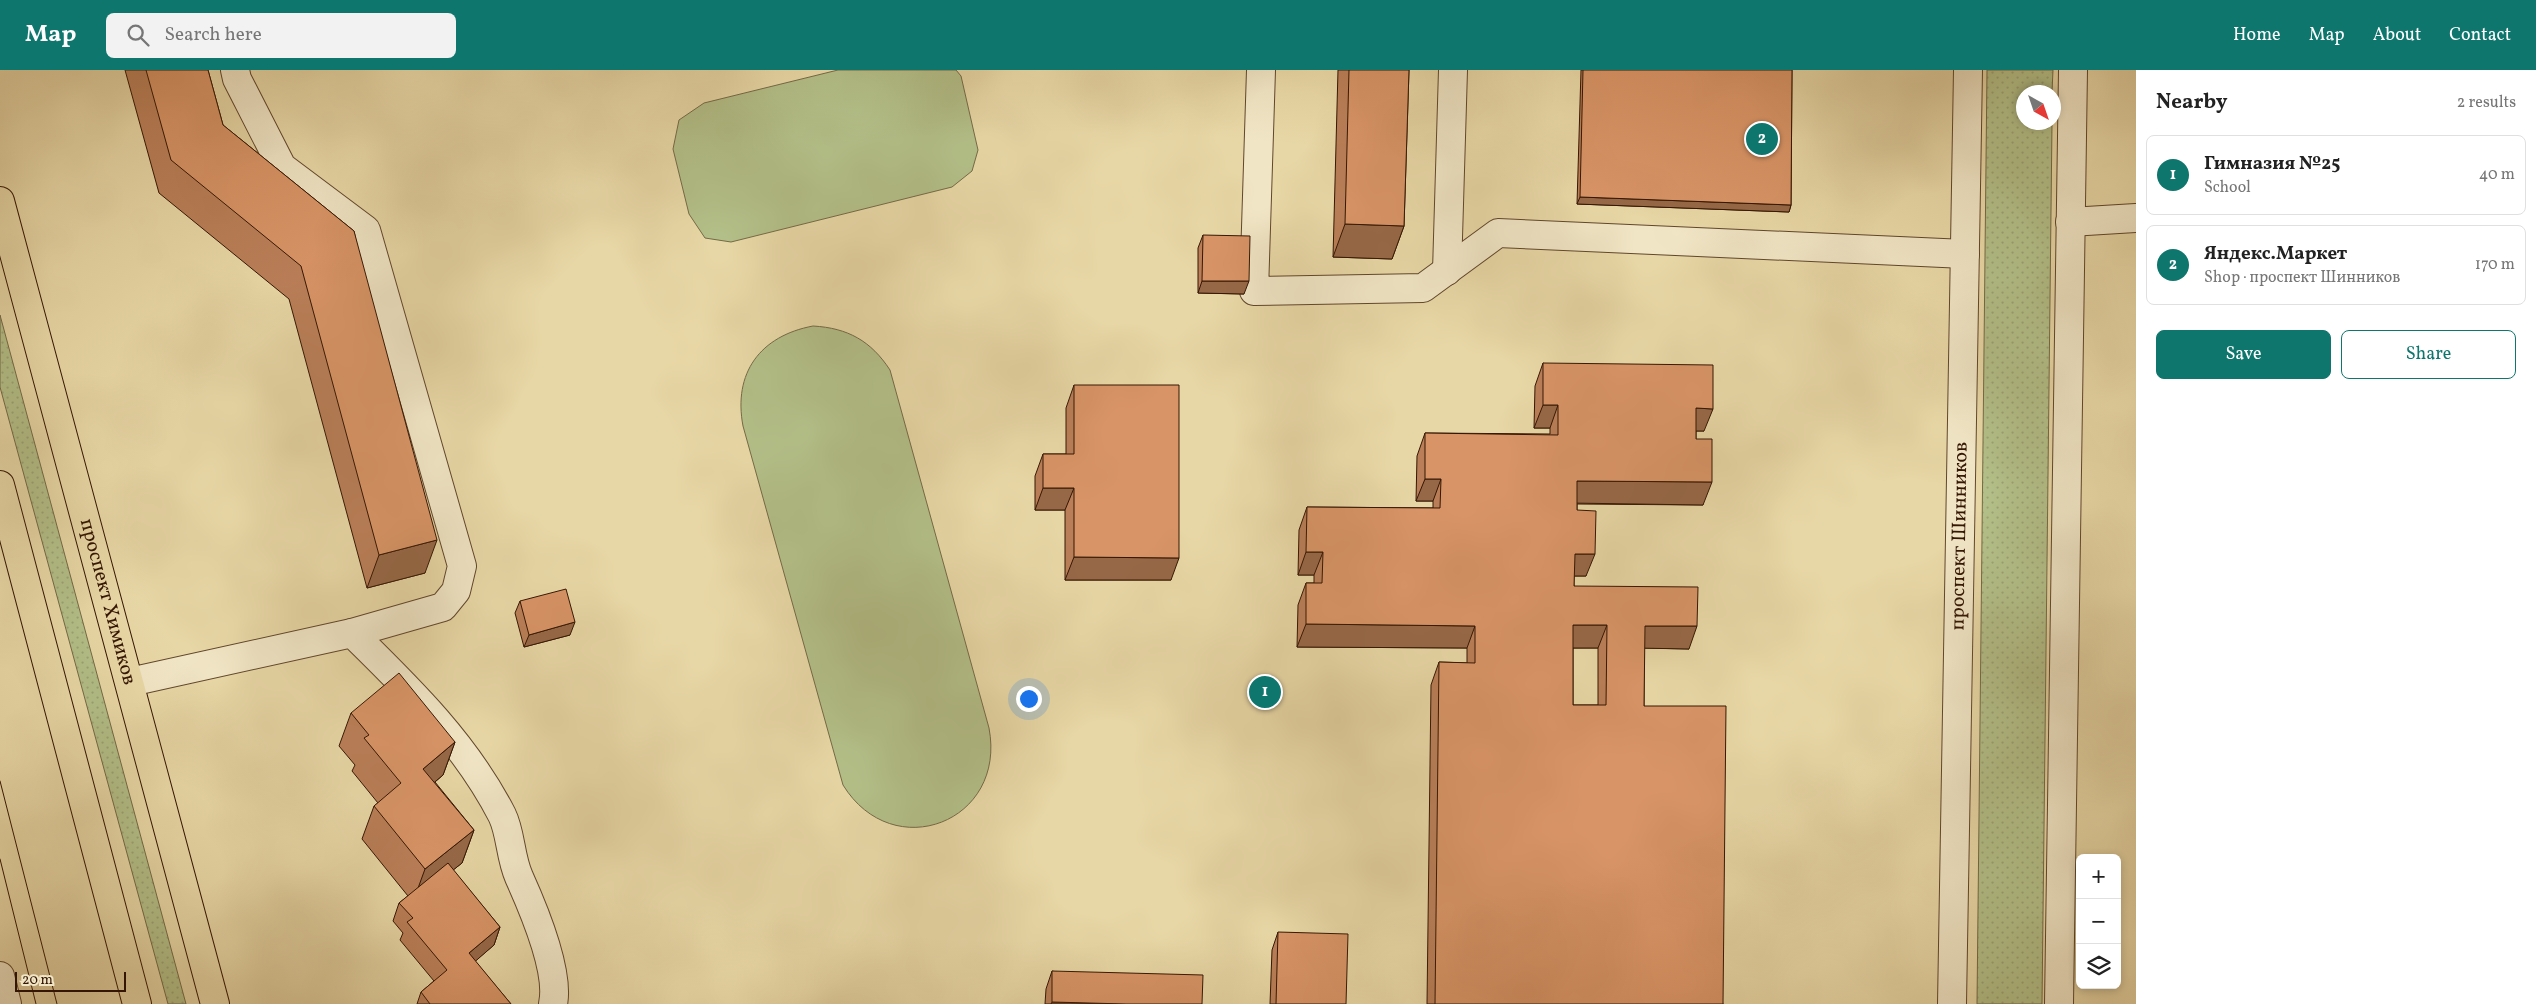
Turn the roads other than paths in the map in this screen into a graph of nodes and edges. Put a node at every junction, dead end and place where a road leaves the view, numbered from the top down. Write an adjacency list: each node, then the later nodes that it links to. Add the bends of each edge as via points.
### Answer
1 (235, 70): 12 (street, via 282,167 366,230 462,566 456,592 443,607)
2 (1261, 70): 10 (street, via 1254,291 1423,288)
3 (1454, 70): 10 (street)
4 (1968, 70): 9 (street, проспект Шинников)
5 (2073, 70): 8 (street)
6 (0, 201): 13 (main road, проспект Химиков)
7 (2136, 218): 8 (street)
8 (2070, 222): 20 (street)
9 (1965, 254): 10 (street, via 1498,233); 19 (street, проспект Шинников)
10 (1447, 271)
11 (0, 485): 16 (main road)
12 (352, 633): 13 (street); 18 (street, via 425,705 472,765 503,816 514,867 544,942 556,992)
13 (130, 682): 17 (main road, проспект Химиков)
14 (0, 976): 15 (street)
15 (7, 1004)
16 (137, 1004)
17 (215, 1004)
18 (553, 1004)
19 (1952, 1004)
20 (2059, 1004)

